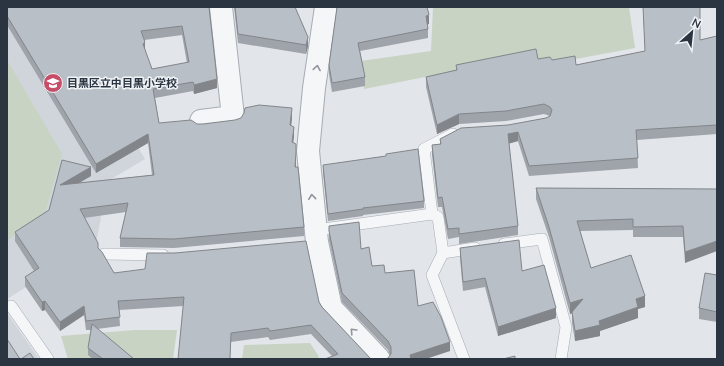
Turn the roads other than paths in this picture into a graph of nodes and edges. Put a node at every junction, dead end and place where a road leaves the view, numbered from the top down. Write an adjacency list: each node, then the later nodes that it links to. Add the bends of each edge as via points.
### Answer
1 (222, 7): 3 (street, via 233,117)
2 (326, 7): 6 (street, one-way to 2, via 308,151)
3 (201, 121)
4 (467, 131): 5 (lane, via 459,131 424,149)
5 (432, 214): 6 (lane); 7 (lane, via 438,217)
6 (314, 239): 12 (street, one-way to 6, via 331,308)
7 (443, 253): 13 (lane, via 432,275); 14 (lane, via 542,239 566,327)
8 (104, 254): 9 (lane)
9 (174, 255)
10 (11, 306): 11 (lane)
11 (48, 359)
12 (380, 359)
13 (464, 359)
14 (561, 359)

